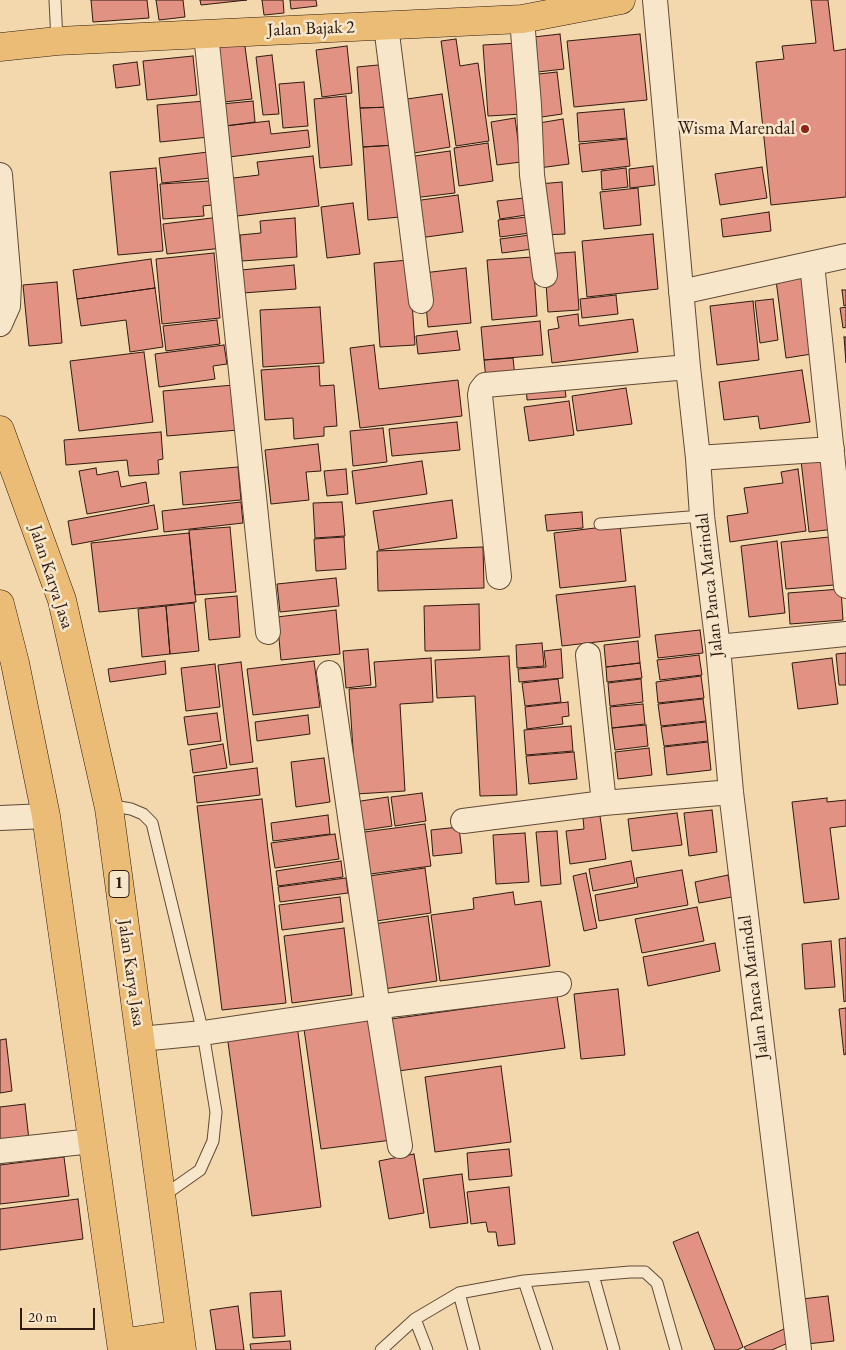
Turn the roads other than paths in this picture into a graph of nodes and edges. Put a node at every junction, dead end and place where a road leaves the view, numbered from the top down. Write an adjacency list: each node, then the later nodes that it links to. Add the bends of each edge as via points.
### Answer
1 (55, 0): 7 (lane)
2 (621, 0): 4 (main road, Jalan Bajak 2)
3 (655, 0): 13 (street, Jalan Panca Marindal)
4 (522, 19): 5 (main road, Jalan Bajak 2); 12 (street, via 532,176)
5 (386, 26): 6 (main road, Jalan Bajak 2); 14 (street)
6 (206, 34): 7 (main road, Jalan Bajak 2); 25 (street)
7 (57, 42): 8 (main road, Jalan Bajak 2)
8 (0, 47)
9 (0, 174): 15 (street, via 10,283 8,306)
10 (846, 256): 11 (street)
11 (812, 264): 13 (street); 18 (street)
12 (545, 275)
13 (681, 292): 16 (street, Jalan Panca Marindal)
14 (422, 301)
15 (0, 324)
16 (688, 367): 19 (street, Jalan Panca Marindal); 22 (street, via 485,385 480,395)
17 (0, 430): 32 (main road, Jalan Karya Jasa / 1, via 62,600)
18 (832, 449): 19 (street); 23 (street)
19 (698, 458): 20 (street, Jalan Panca Marindal)
20 (702, 516): 21 (lane); 27 (street, Jalan Panca Marindal)
21 (600, 524)
22 (499, 577)
23 (846, 586)
24 (0, 604): 33 (main road)
25 (268, 632)
26 (846, 634): 27 (street)
27 (718, 648): 30 (street, Jalan Panca Marindal)
28 (588, 655): 31 (street)
29 (329, 673): 37 (street)
30 (731, 792): 31 (street); 56 (street, Jalan Panca Marindal)
31 (604, 803): 35 (street)
32 (109, 808): 38 (lane, via 131,809 152,823); 39 (main road, Jalan Karya Jasa / 1)
33 (46, 816): 34 (street); 40 (main road)
34 (0, 818)
35 (463, 821)
36 (559, 984): 37 (street)
37 (378, 1008): 38 (street); 41 (street)
38 (203, 1033): 39 (street); 43 (lane, via 216,1112 213,1141 200,1170)
39 (140, 1038): 43 (main road, Jalan Karya Jasa / 1)
40 (92, 1141): 42 (street); 49 (main road)
41 (400, 1146)
42 (0, 1151)
43 (161, 1198): 48 (main road, Jalan Karya Jasa / 1)
44 (593, 1275): 45 (lane); 54 (lane); 55 (lane, via 645,1272 657,1283)
45 (524, 1281): 46 (lane); 53 (lane)
46 (459, 1293): 47 (lane); 52 (lane)
47 (415, 1320): 50 (lane); 51 (lane)
48 (181, 1342): 49 (main road)
49 (121, 1347)
50 (381, 1350)
51 (428, 1350)
52 (474, 1350)
53 (547, 1350)
54 (614, 1350)
55 (676, 1350)
56 (800, 1350)

